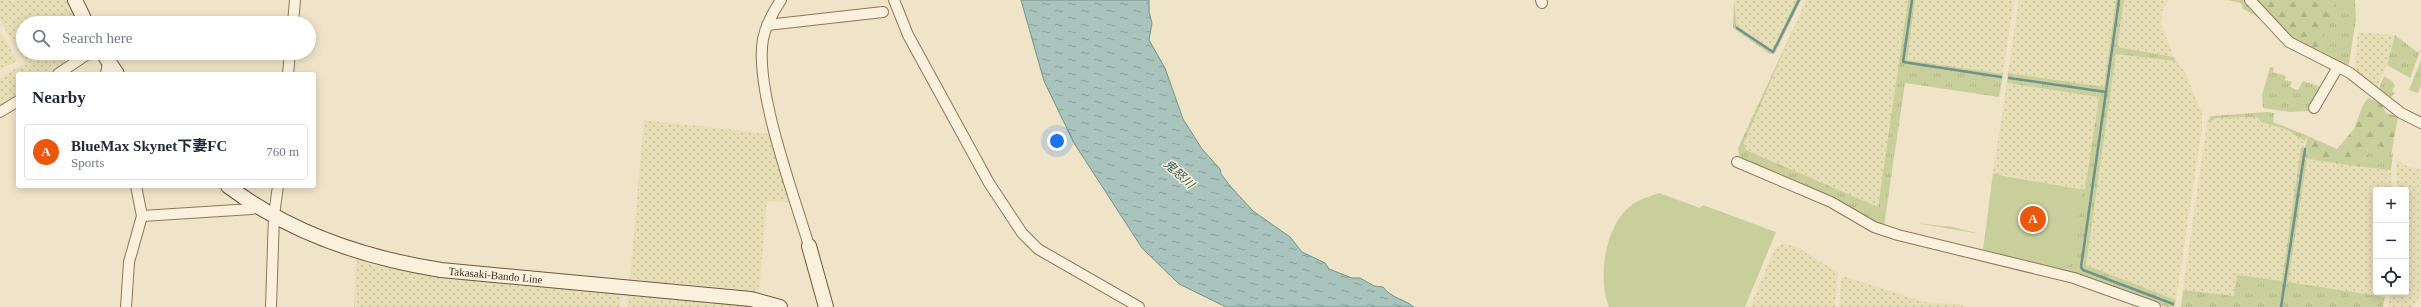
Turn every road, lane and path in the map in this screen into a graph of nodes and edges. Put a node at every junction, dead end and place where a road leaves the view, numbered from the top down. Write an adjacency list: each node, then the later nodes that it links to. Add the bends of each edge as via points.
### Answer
1 (75, 0): 7 (main road)
2 (295, 0): 8 (street)
3 (781, 0): 9 (street)
4 (894, 0): 33 (street, via 908,35 989,183 1022,233 1038,249)
5 (2250, 0): 13 (street, via 2289,42)
6 (883, 12): 9 (street)
7 (83, 16)
8 (294, 16)
9 (767, 25): 28 (street, via 763,39 764,80 782,157)
10 (79, 60): 14 (street)
11 (289, 60): 16 (street)
12 (106, 63): 15 (main road)
13 (2338, 67): 18 (street); 20 (street, via 2350,73 2401,113)
14 (61, 72)
15 (115, 72)
16 (288, 72)
17 (16, 101): 19 (street)
18 (2314, 108)
19 (0, 112)
20 (2421, 123)
21 (1737, 162): 34 (street, via 1831,202 1874,227 2074,278)
22 (136, 188): 27 (street)
23 (231, 188): 25 (main road, Takasaki-Bando Line)
24 (278, 188): 26 (street)
25 (258, 206): 26 (main road, Takasaki-Bando Line); 27 (street, via 252,209)
26 (274, 215): 30 (street); 31 (main road, Takasaki-Bando Line, via 346,248 409,265 751,299)
27 (142, 216): 29 (street, via 129,262)
28 (809, 246): 32 (main road)
29 (126, 307)
30 (271, 307)
31 (780, 307)
32 (826, 307)
33 (1140, 307)
34 (2155, 307)

